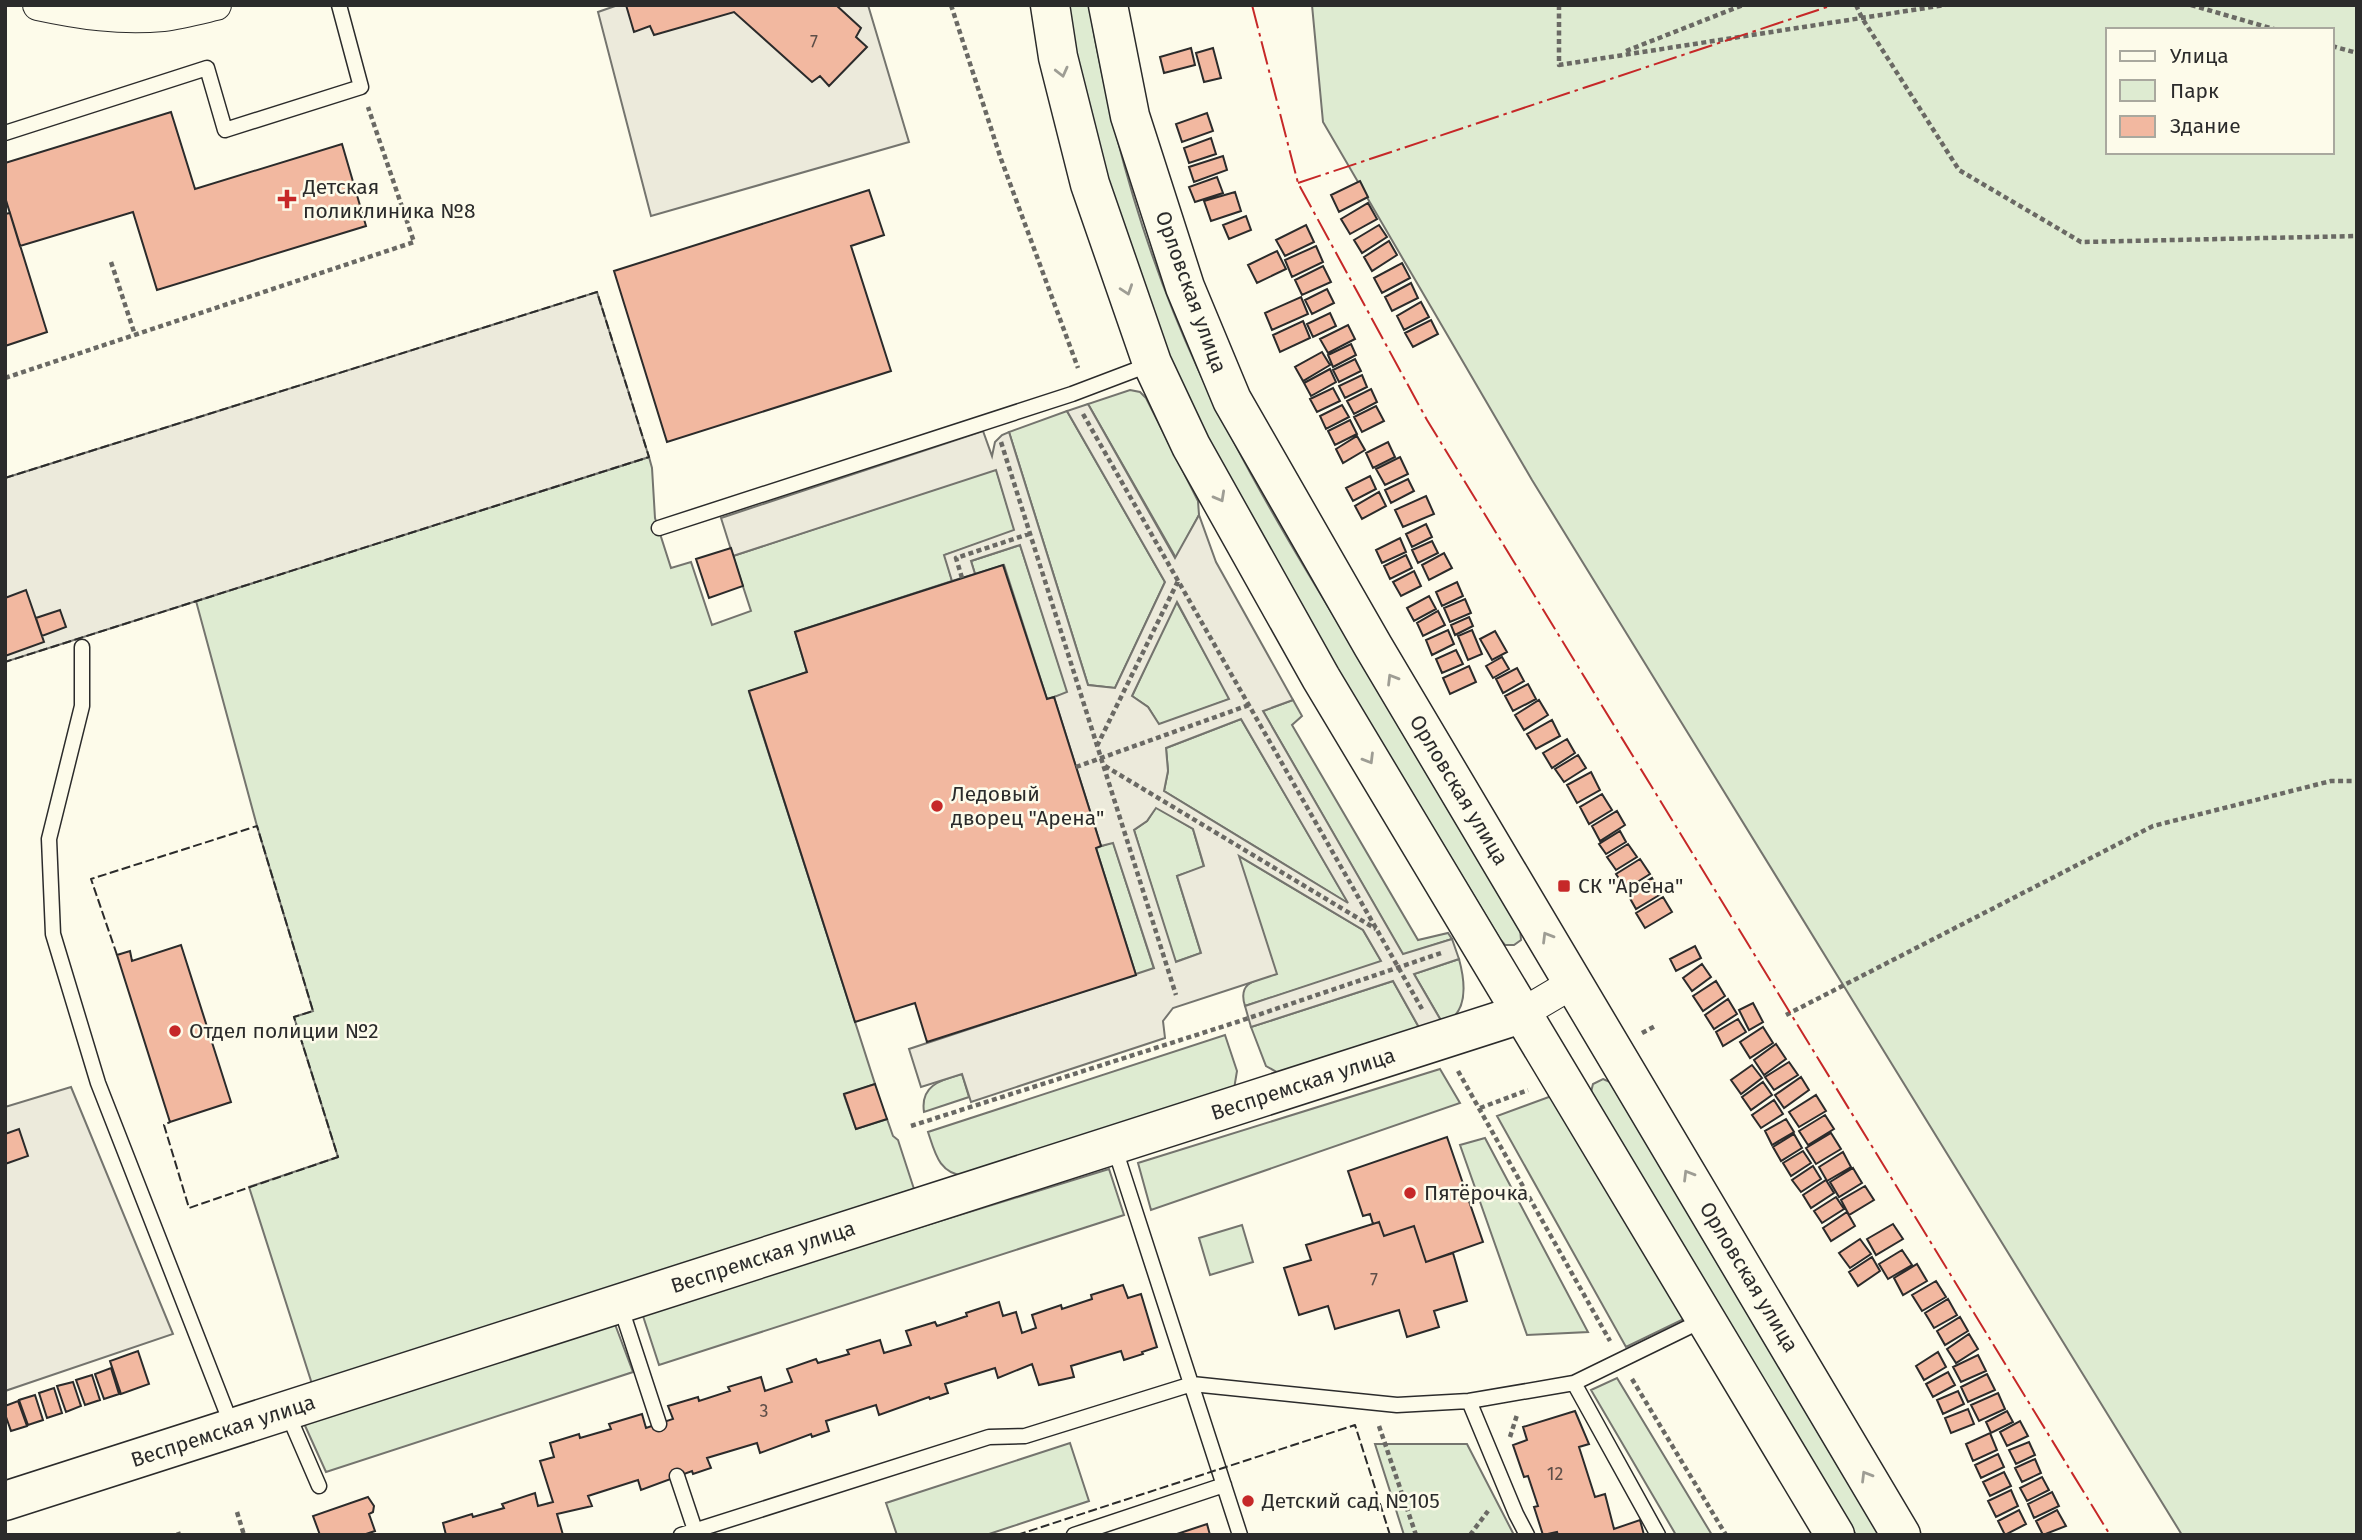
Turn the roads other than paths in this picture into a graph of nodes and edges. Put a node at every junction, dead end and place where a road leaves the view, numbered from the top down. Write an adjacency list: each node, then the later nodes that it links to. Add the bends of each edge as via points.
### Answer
1 (38, 5): 2 (street, via 81,15 128,18)
2 (216, 5)
3 (340, 5): 6 (lane, via 361,87 225,130 207,68)
4 (1050, 5): 7 (street, one-way to 7, via 1058,57 1090,184)
5 (1108, 5): 10 (street, Орловская улица, one-way to 5, via 1232,400 1185,286 1130,116)
6 (5, 133)
7 (1153, 363): 8 (lane, via 1072,394); 11 (street, one-way to 11, via 1191,446 1321,678)
8 (659, 527)
9 (82, 647): 20 (lane, via 82,706 49,839 53,934 99,1083)
10 (1575, 982): 11 (street); 31 (street, Орловская улица, one-way to 10)
11 (1521, 1014): 12 (street, Веспремская улица); 14 (street)
12 (1114, 1145): 13 (street, Веспремская улица); 16 (lane)
13 (620, 1303): 18 (street, Веспремская улица); 19 (lane)
14 (1705, 1319): 15 (lane); 30 (street)
15 (1574, 1383): 17 (lane); 29 (lane)
16 (1192, 1384): 17 (lane, via 1397,1405); 22 (lane); 25 (lane, via 1025,1436 989,1437)
17 (1468, 1401): 28 (lane)
18 (287, 1410): 20 (street, Веспремская улица); 23 (lane)
19 (659, 1424)
20 (233, 1427): 24 (street, Веспремская улица)
21 (677, 1476): 25 (lane)
22 (1224, 1485): 26 (lane); 27 (lane)
23 (319, 1486)
24 (5, 1501)
25 (688, 1533)
26 (1074, 1535)
27 (1240, 1535)
28 (1527, 1535)
29 (1658, 1535)
30 (1835, 1535)
31 (1901, 1535)

